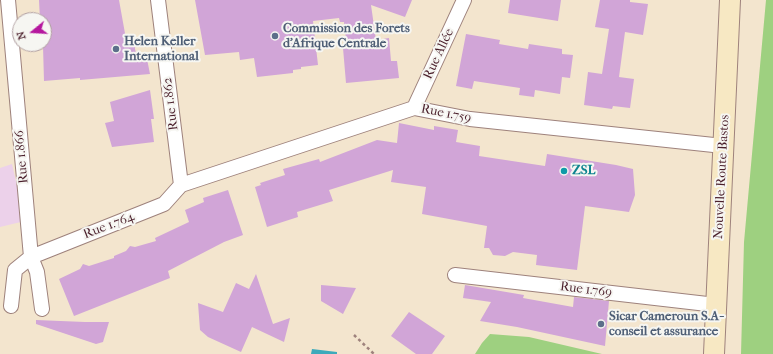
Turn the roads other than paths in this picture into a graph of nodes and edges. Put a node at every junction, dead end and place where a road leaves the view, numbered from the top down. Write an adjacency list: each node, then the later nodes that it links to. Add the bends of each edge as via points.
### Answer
1 (8, 0): 8 (street, Rue 1.866)
2 (158, 0): 7 (street, Rue 1.862)
3 (464, 0): 5 (street, Rue Allée)
4 (730, 0): 6 (main road, Nouvelle Route Bastos)
5 (414, 108): 6 (street, Rue 1.759, via 470,120); 7 (street, Rue 1.759)
6 (723, 146): 10 (main road, Nouvelle Route Bastos)
7 (180, 185): 8 (street, Rue 1.764, via 164,204)
8 (31, 256): 11 (street, via 15,270); 12 (street, Rue 1.866, via 37,272)
9 (455, 275): 10 (street, Rue 1.769)
10 (716, 305): 13 (main road, Nouvelle Route Bastos)
11 (11, 306)
12 (42, 309)
13 (714, 354)

